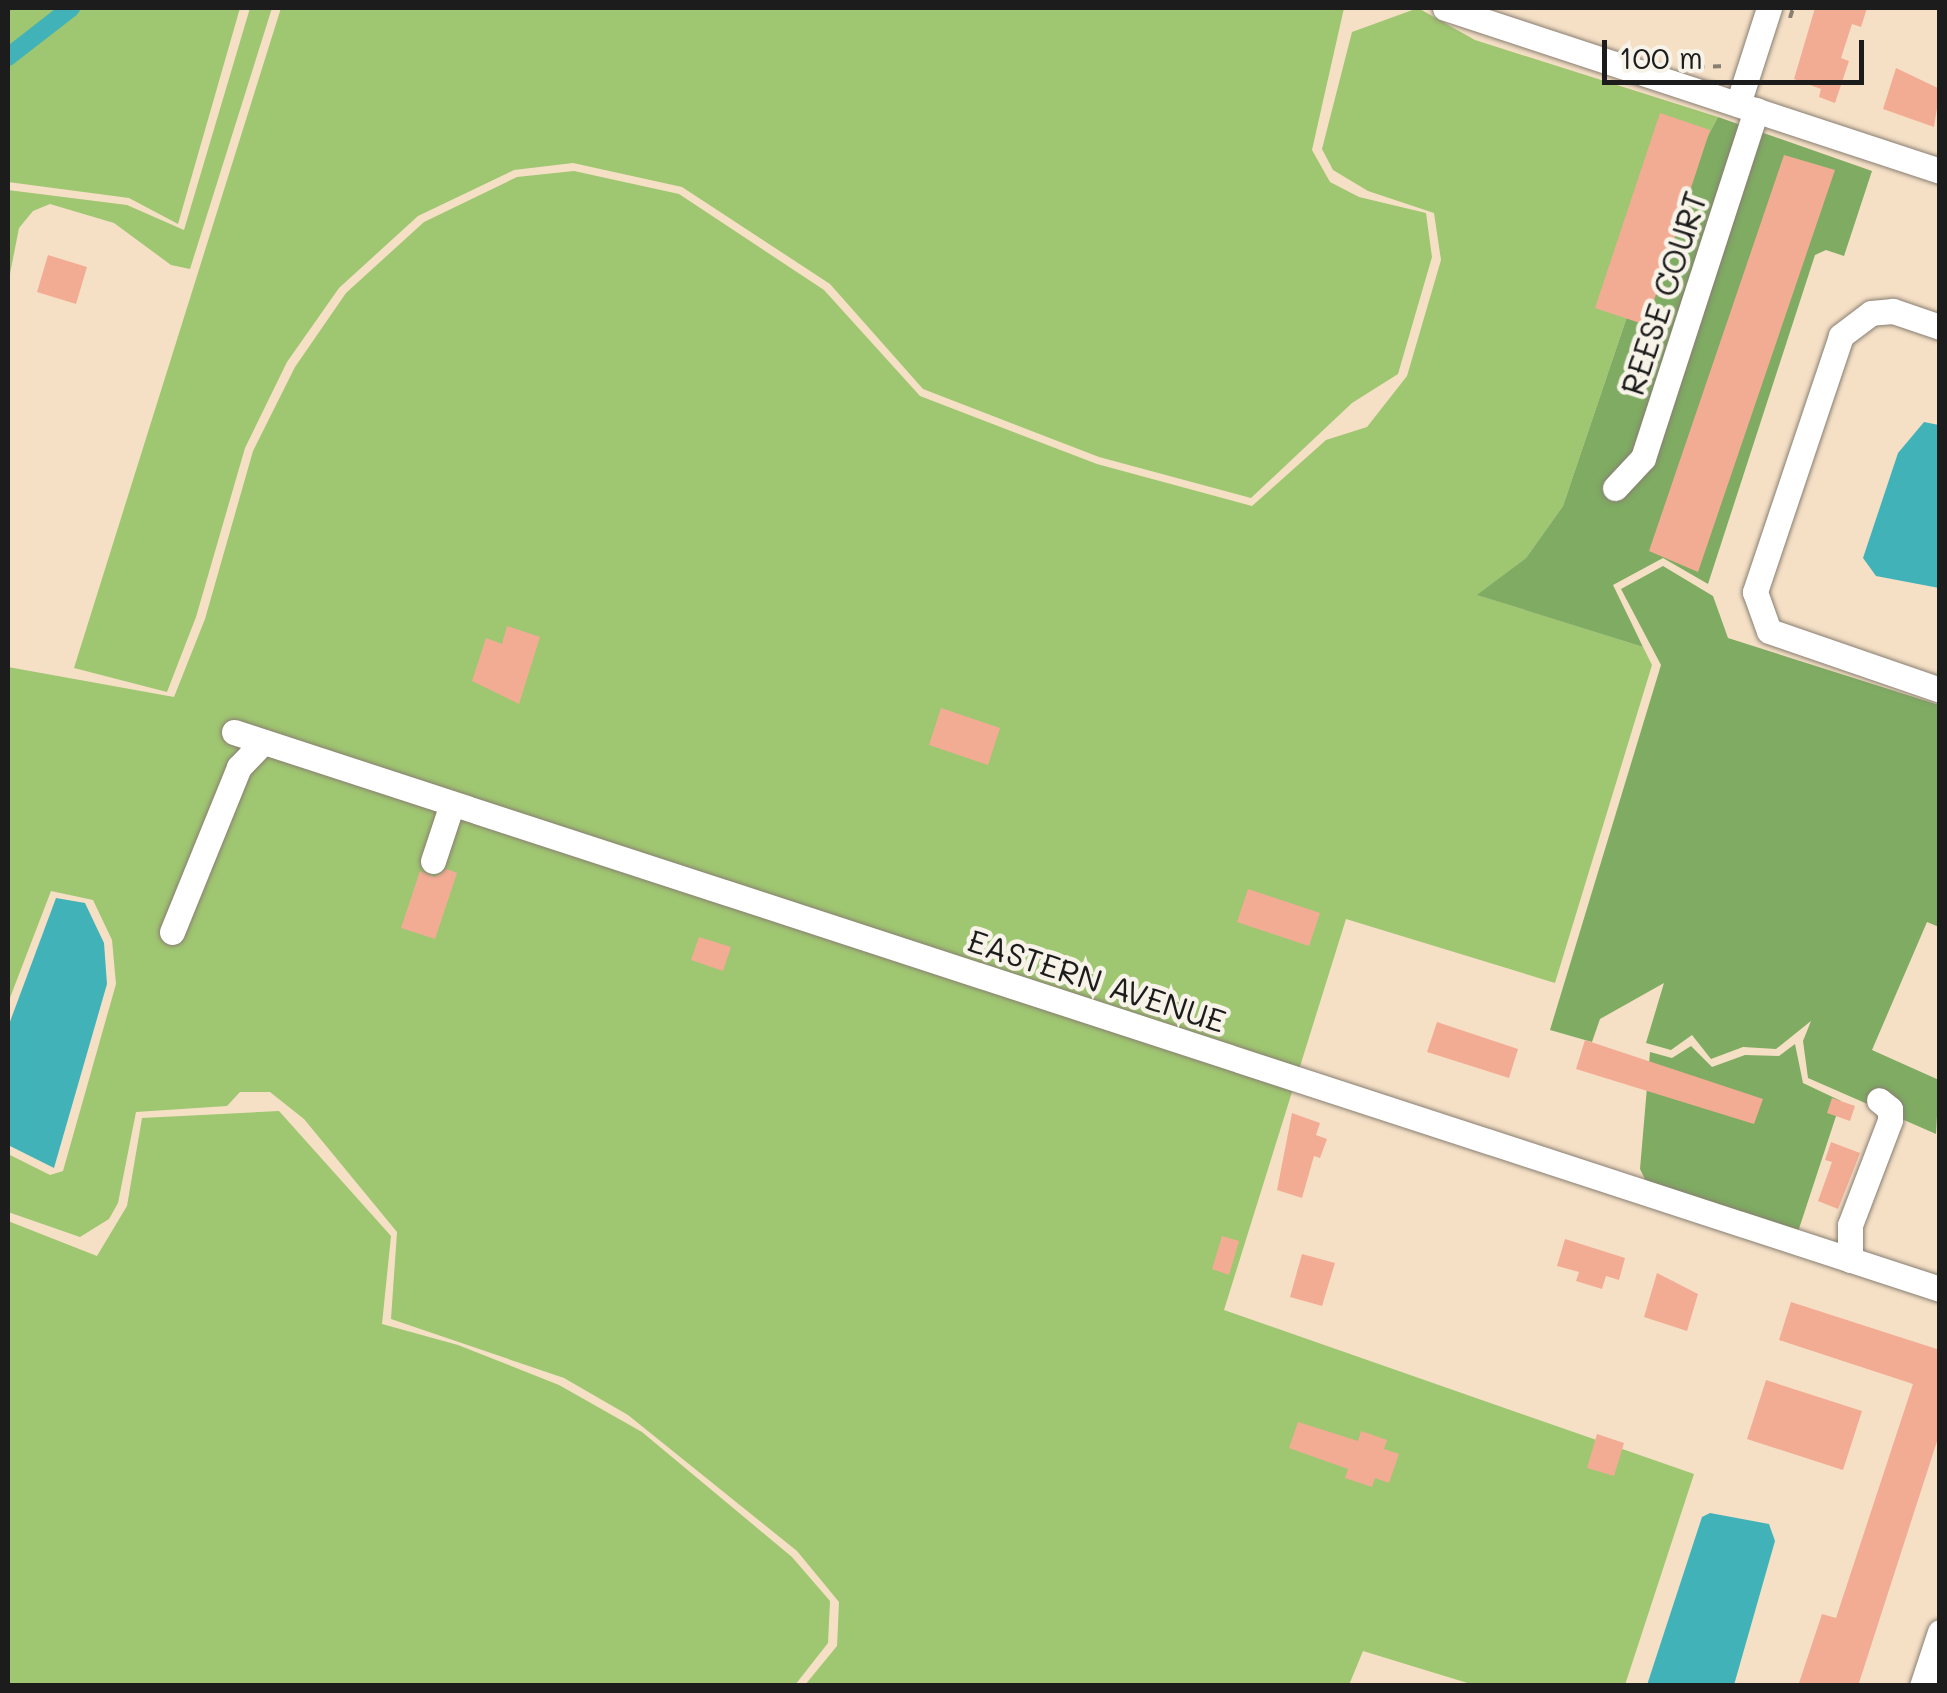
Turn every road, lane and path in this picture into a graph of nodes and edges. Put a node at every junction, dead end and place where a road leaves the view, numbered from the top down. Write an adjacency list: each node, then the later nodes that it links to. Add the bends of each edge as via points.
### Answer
1 (1445, 8): 5 (street)
2 (1769, 8): 5 (street, REESE COURT)
3 (1733, 51): 4 (path, via 1728,66)
4 (1682, 68)
5 (1747, 107): 6 (street); 8 (street, REESE COURT, via 1643,458)
6 (1940, 171)
7 (1940, 327): 9 (street, via 1893,311 1871,313 1841,336 1755,592 1768,631)
8 (1615, 488)
9 (1940, 690)
10 (234, 732): 11 (street, EASTERN AVENUE)
11 (263, 742): 12 (street, EASTERN AVENUE); 14 (street, via 239,766)
12 (452, 804): 13 (street); 16 (street, EASTERN AVENUE)
13 (434, 861)
14 (172, 932)
15 (1879, 1100): 16 (street, via 1890,1109 1890,1120 1850,1225)
16 (1850, 1260): 17 (street, EASTERN AVENUE)
17 (1940, 1289)
18 (1940, 1632): 19 (street)
19 (1922, 1686)

